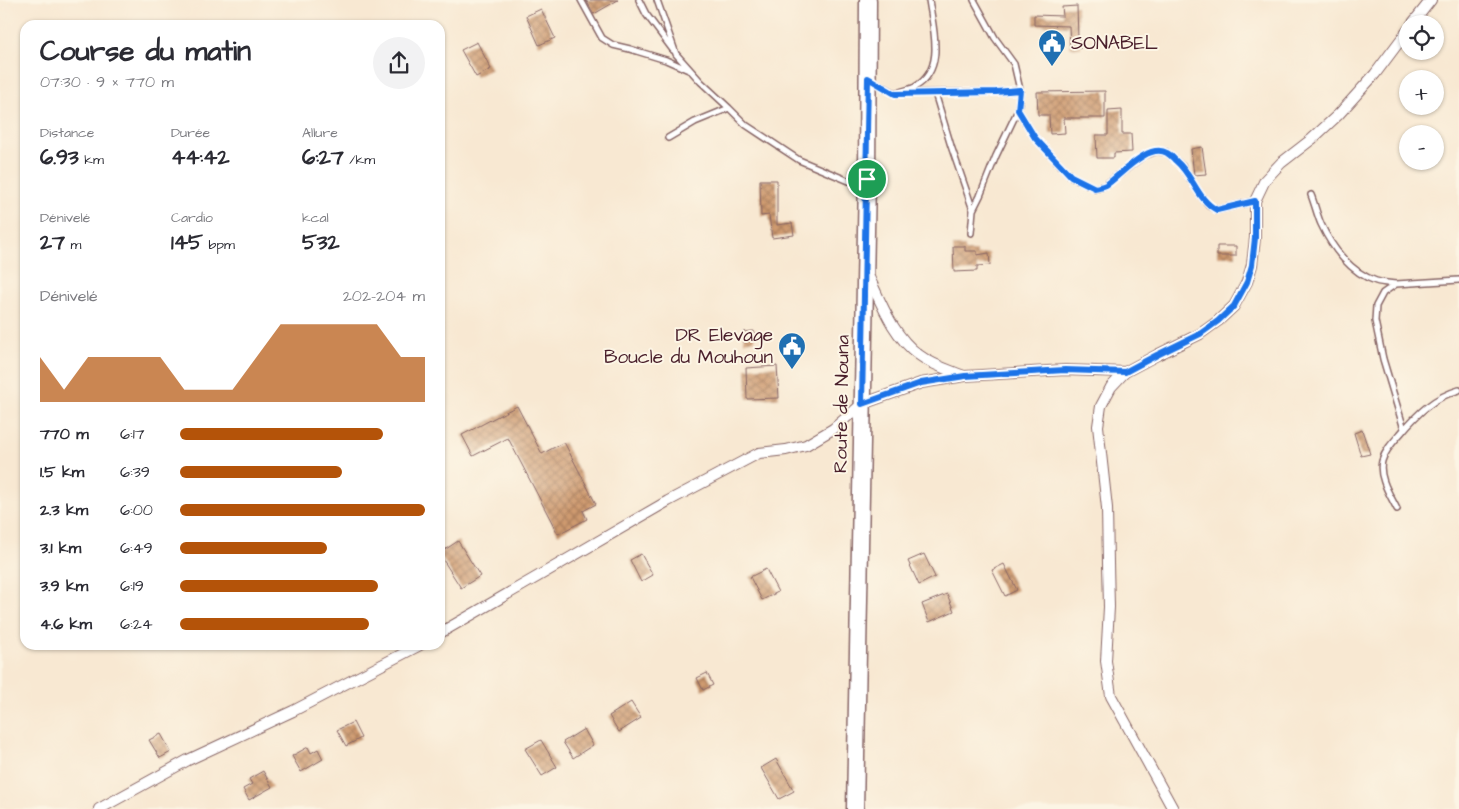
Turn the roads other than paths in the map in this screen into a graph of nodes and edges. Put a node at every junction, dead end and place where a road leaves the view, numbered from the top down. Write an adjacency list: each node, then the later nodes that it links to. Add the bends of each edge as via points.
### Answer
1 (581, 0): 11 (lane, via 602,38 613,45 666,60)
2 (639, 0): 10 (lane)
3 (657, 0): 10 (lane)
4 (868, 0): 12 (main road, Route de Nouna)
5 (929, 0): 15 (lane, via 936,50 933,66 927,77 914,87)
6 (974, 0): 13 (lane, via 1014,64)
7 (1430, 0): 8 (street)
8 (1419, 15)
9 (1399, 42): 21 (street, via 1339,114 1265,180)
10 (676, 54): 11 (lane)
11 (691, 71): 16 (lane)
12 (868, 78): 15 (lane); 19 (main road, Route de Nouna)
13 (1020, 90): 14 (lane); 17 (lane)
14 (935, 93): 15 (lane); 22 (lane)
15 (895, 94)
16 (729, 108): 18 (lane); 19 (lane, via 746,125 799,160 849,181)
17 (1018, 110): 21 (lane, via 1035,138 1071,176 1095,188 1104,186 1143,156 1157,151 1166,152 1182,166 1209,206 1217,210); 22 (lane)
18 (668, 138)
19 (867, 179): 24 (main road, Route de Nouna)
20 (1312, 195): 26 (lane, via 1329,240 1356,272 1377,281)
21 (1255, 201): 27 (street, via 1252,265 1234,306 1200,334)
22 (973, 210): 23 (lane)
23 (971, 233)
24 (865, 268): 28 (street, via 898,335 919,355); 30 (main road, Route de Nouna)
25 (1459, 280): 26 (lane)
26 (1396, 284): 31 (lane, via 1383,294 1376,306 1374,320)
27 (1125, 372): 28 (street, via 1065,370); 37 (street, via 1111,386 1101,406 1098,426 1107,508 1109,607 1106,661 1111,696)
28 (965, 376): 30 (street, via 921,383)
29 (1459, 390): 31 (lane, via 1420,411)
30 (862, 404): 33 (street, via 833,429 806,445 759,453 668,501); 36 (main road, Route de Nouna)
31 (1404, 429): 32 (lane, via 1389,446 1382,462 1386,487)
32 (1397, 509)
33 (445, 630)
34 (410, 650): 35 (street, via 293,711 188,760)
35 (98, 809)
36 (855, 809)
37 (1173, 809)

